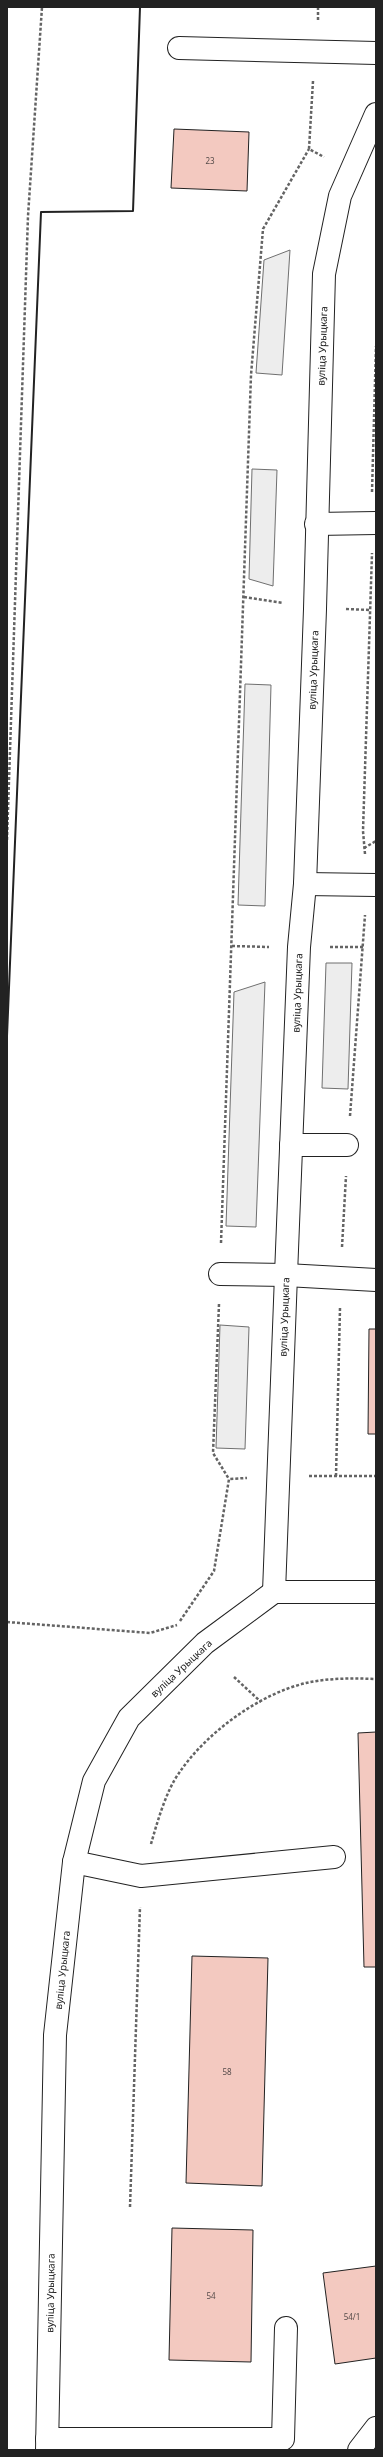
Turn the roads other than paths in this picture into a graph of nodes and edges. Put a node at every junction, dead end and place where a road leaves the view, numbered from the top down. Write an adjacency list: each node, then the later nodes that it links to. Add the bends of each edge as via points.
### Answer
1 (179, 48): 2 (main road)
2 (376, 53)
3 (376, 114): 5 (main road, вуліца Урыцкага, via 340,196 324,274)
4 (376, 523): 5 (main road)
5 (316, 524): 6 (main road, вуліца Урыцкага)
6 (305, 884): 7 (main road); 9 (main road, вуліца Урыцкага, via 299,947)
7 (376, 884)
8 (347, 1145): 9 (main road)
9 (291, 1146): 11 (main road, вуліца Урыцкага)
10 (220, 1274): 11 (main road)
11 (286, 1275): 12 (main road); 13 (main road, вуліца Урыцкага)
12 (376, 1280)
13 (274, 1592): 14 (main road); 16 (main road, вуліца Урыцкага, via 205,1643 129,1718 94,1782)
14 (376, 1592)
15 (334, 1857): 16 (main road, via 141,1876)
16 (74, 1862): 20 (main road, вуліца Урыцкага, via 55,2035)
17 (286, 2328): 19 (main road)
18 (376, 2428): 21 (main road)
19 (282, 2444): 20 (main road)
20 (47, 2445)
21 (358, 2450)

